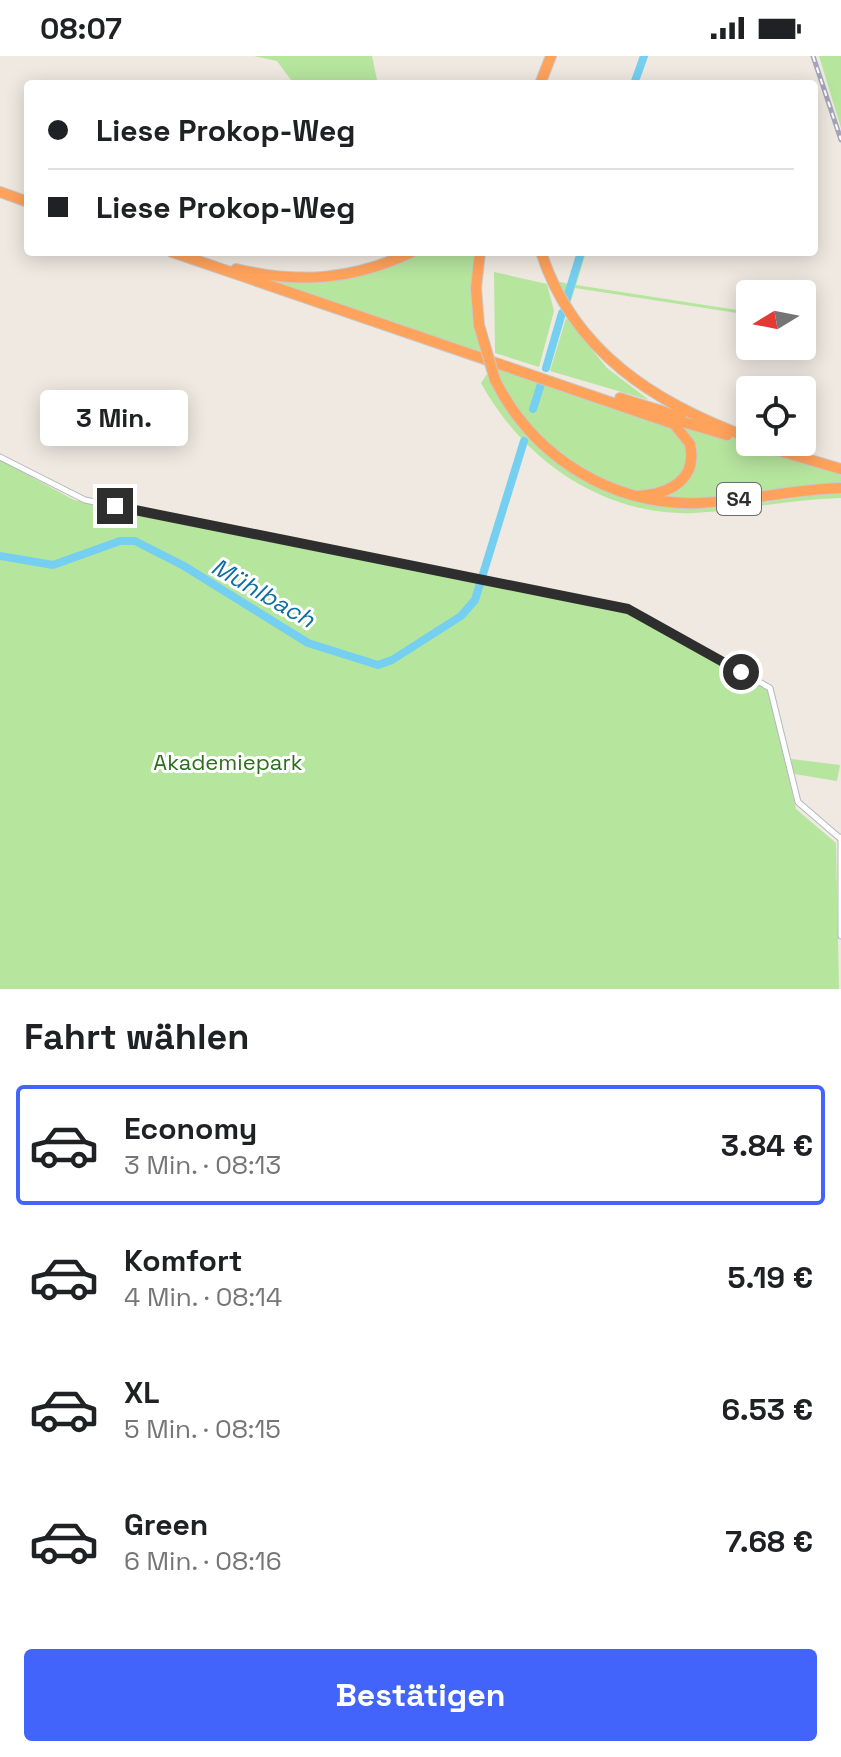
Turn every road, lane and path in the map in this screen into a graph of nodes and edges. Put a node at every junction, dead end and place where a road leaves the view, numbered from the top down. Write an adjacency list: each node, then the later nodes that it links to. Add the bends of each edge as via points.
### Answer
1 (550, 58): 2 (highway); 3 (highway)
2 (538, 80)
3 (548, 80)
4 (0, 192): 5 (highway)
5 (24, 201)
6 (183, 256): 11 (highway)
7 (194, 256): 8 (highway, via 258,274 318,279 364,272)
8 (402, 256)
9 (480, 256): 19 (highway, S4, bridge, via 479,325 495,380 515,414 553,454 596,482)
10 (543, 256): 13 (highway, via 565,306 607,358 642,388)
11 (529, 373): 12 (highway); 14 (highway)
12 (571, 389): 17 (highway); 19 (highway, via 670,422 689,440 691,464 680,483 666,492)
13 (736, 433)
14 (736, 434)
15 (807, 456): 17 (highway)
16 (0, 457): 20 (street, via 85,500 634,611 770,688 798,802)
17 (841, 467)
18 (841, 488): 19 (highway, S4, via 703,503)
19 (638, 496)
20 (841, 838): 21 (street)
21 (841, 936)

